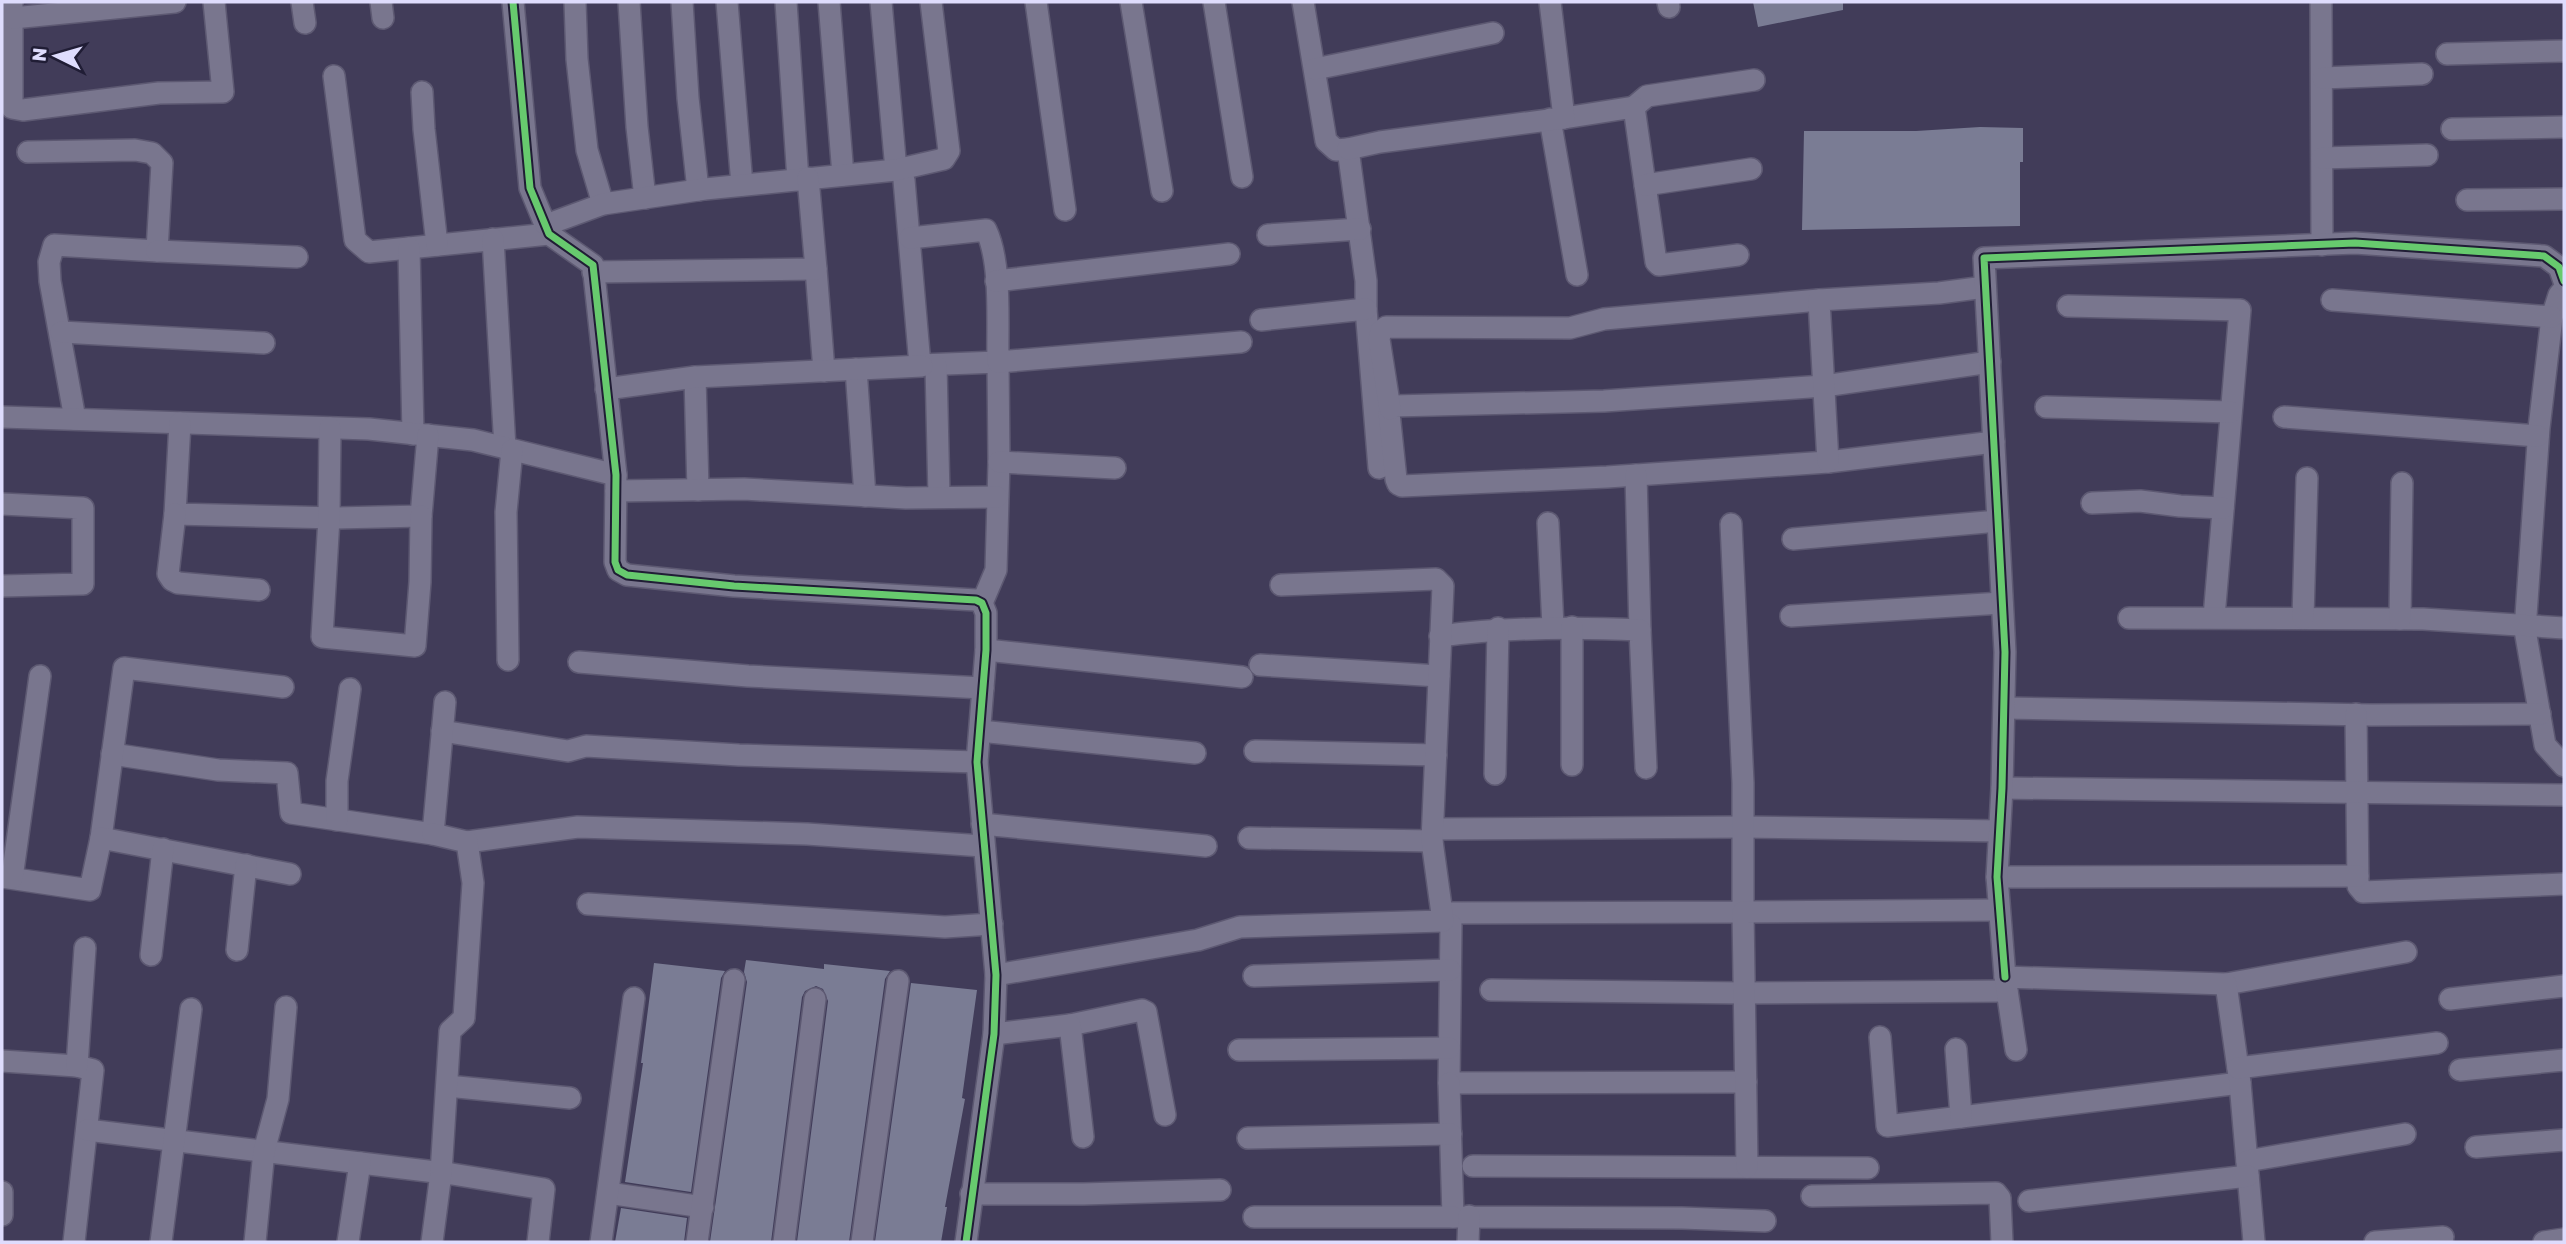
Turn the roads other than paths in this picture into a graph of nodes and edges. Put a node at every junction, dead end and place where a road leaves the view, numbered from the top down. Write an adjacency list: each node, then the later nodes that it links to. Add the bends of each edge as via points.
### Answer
1 (175, 2): 18 (street)
2 (214, 2): 28 (street, via 223,92 159,93 23,110 12,108)
3 (513, 2): 51 (street, via 530,188)
4 (575, 2): 49 (street, via 587,150)
5 (629, 2): 46 (street)
6 (682, 2): 44 (street)
7 (727, 2): 42 (street)
8 (786, 2): 41 (street)
9 (829, 2): 38 (street)
10 (881, 2): 39 (street)
11 (931, 2): 39 (street, via 949,151 944,159)
12 (1036, 2): 50 (street)
13 (1131, 2): 45 (street)
14 (1214, 2): 40 (street)
15 (1303, 2): 22 (street)
16 (1550, 2): 30 (street)
17 (2321, 2): 25 (street)
18 (12, 10): 28 (street)
19 (1493, 33): 22 (street)
20 (2564, 51): 21 (street)
21 (2447, 54)
22 (1315, 69): 33 (street, via 1326,141 1336,150)
23 (2422, 74): 25 (street)
24 (334, 76): 58 (street, via 355,240 369,252)
25 (2323, 78): 36 (street)
26 (1754, 80): 29 (street, via 1647,96)
27 (422, 92): 56 (street)
28 (7, 98)
29 (1634, 107): 30 (street); 43 (street)
30 (1557, 119): 33 (street); 65 (street)
31 (2564, 127): 32 (street)
32 (2452, 129)
33 (1348, 149): 52 (street)
34 (28, 152): 59 (street, via 152,153 162,163)
35 (2427, 155): 36 (street)
36 (2322, 158): 57 (street)
37 (1751, 169): 43 (street)
38 (843, 175): 39 (street); 41 (street)
39 (900, 175): 54 (street)
40 (1241, 177)
41 (803, 179): 42 (street); 63 (street)
42 (742, 185): 44 (street)
43 (1645, 185): 61 (street, via 1659,265)
44 (698, 190): 46 (street)
45 (1162, 191)
46 (646, 198): 49 (street)
47 (2564, 199): 48 (street)
48 (2467, 200)
49 (603, 204): 51 (street)
50 (1065, 210)
51 (547, 229): 55 (street); 64 (street, via 593,265)
52 (1360, 229): 53 (street); 73 (street)
53 (1268, 235)
54 (910, 238): 66 (street, via 986,230); 81 (street, via 919,363)
55 (493, 239): 56 (street); 98 (street)
56 (437, 245): 58 (street)
57 (2322, 245): 67 (street, via 2355,243 2544,256 2559,267); 68 (street, via 1987,257 1983,260)
58 (409, 248): 95 (street)
59 (157, 251): 62 (street); 76 (street, via 54,245 50,281)
60 (1228, 254): 66 (street)
61 (1738, 255)
62 (297, 257)
63 (816, 269): 64 (street); 83 (street)
64 (593, 272): 86 (street)
65 (1577, 275)
66 (996, 281): 79 (street)
67 (2564, 281)
68 (1985, 288): 70 (street); 80 (street)
69 (2564, 289): 74 (street)
70 (1819, 300): 85 (street); 88 (street, via 1604,319 1570,328 1386,327 1379,339)
71 (2332, 300): 74 (street)
72 (2068, 306): 89 (street, via 2240,310)
73 (1366, 309): 75 (street); 102 (street)
74 (2552, 317): 96 (street)
75 (1261, 320)
76 (61, 332): 78 (street); 92 (street)
77 (1241, 342): 79 (street)
78 (264, 343)
79 (998, 362): 81 (street); 99 (street)
80 (1990, 362): 85 (street); 97 (street)
81 (929, 366): 82 (street); 109 (street)
82 (856, 369): 83 (street); 108 (street)
83 (824, 371): 84 (street)
84 (695, 377): 86 (street); 107 (street)
85 (1824, 386): 88 (street); 100 (street)
86 (606, 389): 105 (street)
87 (2046, 407): 89 (street)
88 (1390, 409): 103 (street, via 1396,479 1402,486)
89 (2231, 412): 113 (street)
90 (2, 417): 92 (street)
91 (2284, 417): 96 (street)
92 (75, 419): 93 (street)
93 (180, 423): 94 (street); 114 (street)
94 (330, 428): 95 (street); 116 (street)
95 (421, 434): 98 (street); 115 (street)
96 (2538, 436): 131 (street)
97 (1994, 442): 100 (street); 117 (street)
98 (508, 449): 105 (street); 138 (street)
99 (999, 462): 101 (street); 110 (street)
100 (1828, 462): 103 (street)
101 (1115, 468)
102 (1379, 468)
103 (1636, 475): 135 (street)
104 (2308, 478): 129 (street)
105 (616, 483): 107 (street); 124 (street, via 615,562 627,575)
106 (2402, 483): 130 (street)
107 (698, 490): 108 (street)
108 (865, 496): 109 (street)
109 (939, 496): 110 (street)
110 (998, 496): 124 (street, via 996,570)
111 (2092, 503): 113 (street, via 2140,501)
112 (2, 504): 122 (street, via 83,508 83,584)
113 (2223, 508): 127 (street)
114 (175, 514): 116 (street); 123 (street, via 168,574 172,580)
115 (421, 516): 116 (street); 116 (street, via 415,646 322,636)
116 (329, 517)
117 (1998, 521): 120 (street); 125 (street)
118 (1548, 523): 132 (street)
119 (1731, 524): 167 (street)
120 (1793, 539)
121 (1280, 585): 136 (street, via 1436,579 1443,586)
122 (2, 586)
123 (258, 590)
124 (982, 603): 137 (street)
125 (2003, 603): 126 (street); 148 (street)
126 (1791, 616)
127 (2214, 617): 128 (street); 129 (street)
128 (2129, 618)
129 (2303, 618): 130 (street)
130 (2400, 619): 131 (street)
131 (2526, 624): 134 (street); 149 (street)
132 (1563, 627): 133 (street); 135 (street); 158 (street)
133 (1498, 628): 136 (street); 161 (street)
134 (2564, 628)
135 (1640, 630): 160 (street)
136 (1440, 636): 142 (street)
137 (986, 650): 143 (street); 145 (street)
138 (508, 660)
139 (579, 662): 145 (street)
140 (1260, 665): 142 (street)
141 (40, 676): 180 (street)
142 (1439, 676): 156 (street)
143 (1242, 677)
144 (284, 687): 155 (street, via 124,668)
145 (983, 688): 152 (street)
146 (350, 689): 165 (street)
147 (445, 702): 151 (street)
148 (2005, 708): 150 (street); 162 (street)
149 (2540, 714): 150 (street); 159 (street, via 2546,745)
150 (2356, 715): 163 (street)
151 (442, 731): 157 (street, via 568,751 586,746); 169 (street)
152 (980, 731): 154 (street); 157 (street)
153 (1255, 751): 156 (street)
154 (1195, 753)
155 (112, 754): 165 (street, via 218,770 287,773 291,813); 171 (street)
156 (1436, 755): 170 (street)
157 (977, 762): 166 (street)
158 (1572, 765)
159 (2564, 766)
160 (1646, 768)
161 (1495, 774)
162 (2002, 788): 163 (street); 168 (street)
163 (2357, 792): 164 (street); 179 (street)
164 (2564, 795)
165 (337, 820): 169 (street)
166 (982, 824): 174 (street); 175 (street)
167 (1743, 827): 168 (street); 170 (street); 185 (street)
168 (1999, 831): 181 (street)
169 (433, 834): 173 (street)
170 (1432, 835): 172 (street); 186 (street)
171 (101, 838): 176 (street); 180 (street, via 90,890)
172 (1249, 838)
173 (467, 842): 174 (street, via 578,827 807,834); 222 (street, via 473,883 464,1018 450,1031)
174 (984, 846): 187 (street)
175 (1206, 846)
176 (163, 849): 177 (street); 191 (street)
177 (246, 865): 178 (street); 189 (street)
178 (290, 874)
179 (2358, 876): 181 (street); 182 (street, via 2358,886 2368,893)
180 (7, 877)
181 (1997, 877): 184 (street)
182 (2564, 884)
183 (588, 904): 187 (street, via 945,927)
184 (1999, 911): 185 (street); 197 (street)
185 (1743, 912): 186 (street); 201 (street)
186 (1442, 917): 192 (street, via 1451,925); 193 (street, via 1240,927 1198,940)
187 (992, 924): 193 (street)
188 (85, 948): 217 (street)
189 (237, 950)
190 (2406, 951): 198 (street)
191 (151, 955)
192 (1450, 970): 194 (street); 211 (street)
193 (996, 975): 208 (street)
194 (1254, 976)
195 (734, 980): 248 (street)
196 (898, 981): 264 (street)
197 (2006, 984): 198 (street); 201 (street); 214 (street)
198 (2226, 984): 219 (street)
199 (2564, 986): 204 (street)
200 (1491, 990): 201 (street)
201 (1744, 993): 220 (street)
202 (634, 998): 243 (street)
203 (816, 999): 263 (street)
204 (2450, 999)
205 (286, 1007): 234 (street, via 278,1099)
206 (191, 1009): 232 (street)
207 (1070, 1026): 208 (street); 224 (street, via 1146,1012); 229 (street)
208 (994, 1034): 244 (street)
209 (1881, 1037): 225 (street, via 1887,1126)
210 (2437, 1043): 219 (street)
211 (1449, 1048): 213 (street); 221 (street)
212 (1956, 1049): 225 (street)
213 (1239, 1050)
214 (2016, 1050)
215 (2564, 1060): 218 (street)
216 (2, 1061): 217 (street)
217 (77, 1066): 226 (street, via 93,1070)
218 (2460, 1070)
219 (2239, 1076): 225 (street); 239 (street)
220 (1746, 1082): 221 (street); 237 (street)
221 (1449, 1083): 227 (street)
222 (447, 1086): 223 (street); 240 (street)
223 (570, 1098)
224 (1165, 1115)
225 (1961, 1118)
226 (87, 1130): 232 (street); 255 (street)
227 (1451, 1133): 230 (street); 251 (street)
228 (2405, 1134): 239 (street)
229 (1083, 1137)
230 (1248, 1138)
231 (2564, 1140): 233 (street)
232 (176, 1141): 234 (street); 256 (street)
233 (2476, 1147)
234 (264, 1151): 235 (street); 257 (street)
235 (360, 1163): 240 (street); 258 (street)
236 (1473, 1166): 237 (street)
237 (1747, 1167): 238 (street)
238 (1868, 1168)
239 (2247, 1169): 246 (street); 268 (street)
240 (440, 1173): 259 (street); 260 (street, via 544,1189)
241 (1220, 1190): 244 (street)
242 (2, 1192): 247 (street)
243 (608, 1194): 248 (street); 261 (street)
244 (971, 1194): 265 (street)
245 (1812, 1196): 267 (street, via 1996,1193)
246 (2029, 1200)
247 (2, 1203): 249 (street)
248 (703, 1207): 262 (street)
249 (2, 1215)
250 (1254, 1217): 251 (street)
251 (1461, 1217): 252 (street); 266 (street)
252 (1765, 1221)
253 (2443, 1237): 269 (street)
254 (2564, 1239): 270 (street)
255 (74, 1242)
256 (161, 1242)
257 (255, 1242)
258 (348, 1242)
259 (432, 1242)
260 (538, 1242)
261 (601, 1242)
262 (697, 1242)
263 (783, 1242)
264 (862, 1242)
265 (966, 1242)
266 (1468, 1242)
267 (2002, 1242)
268 (2254, 1242)
269 (2375, 1242)
270 (2544, 1242)

